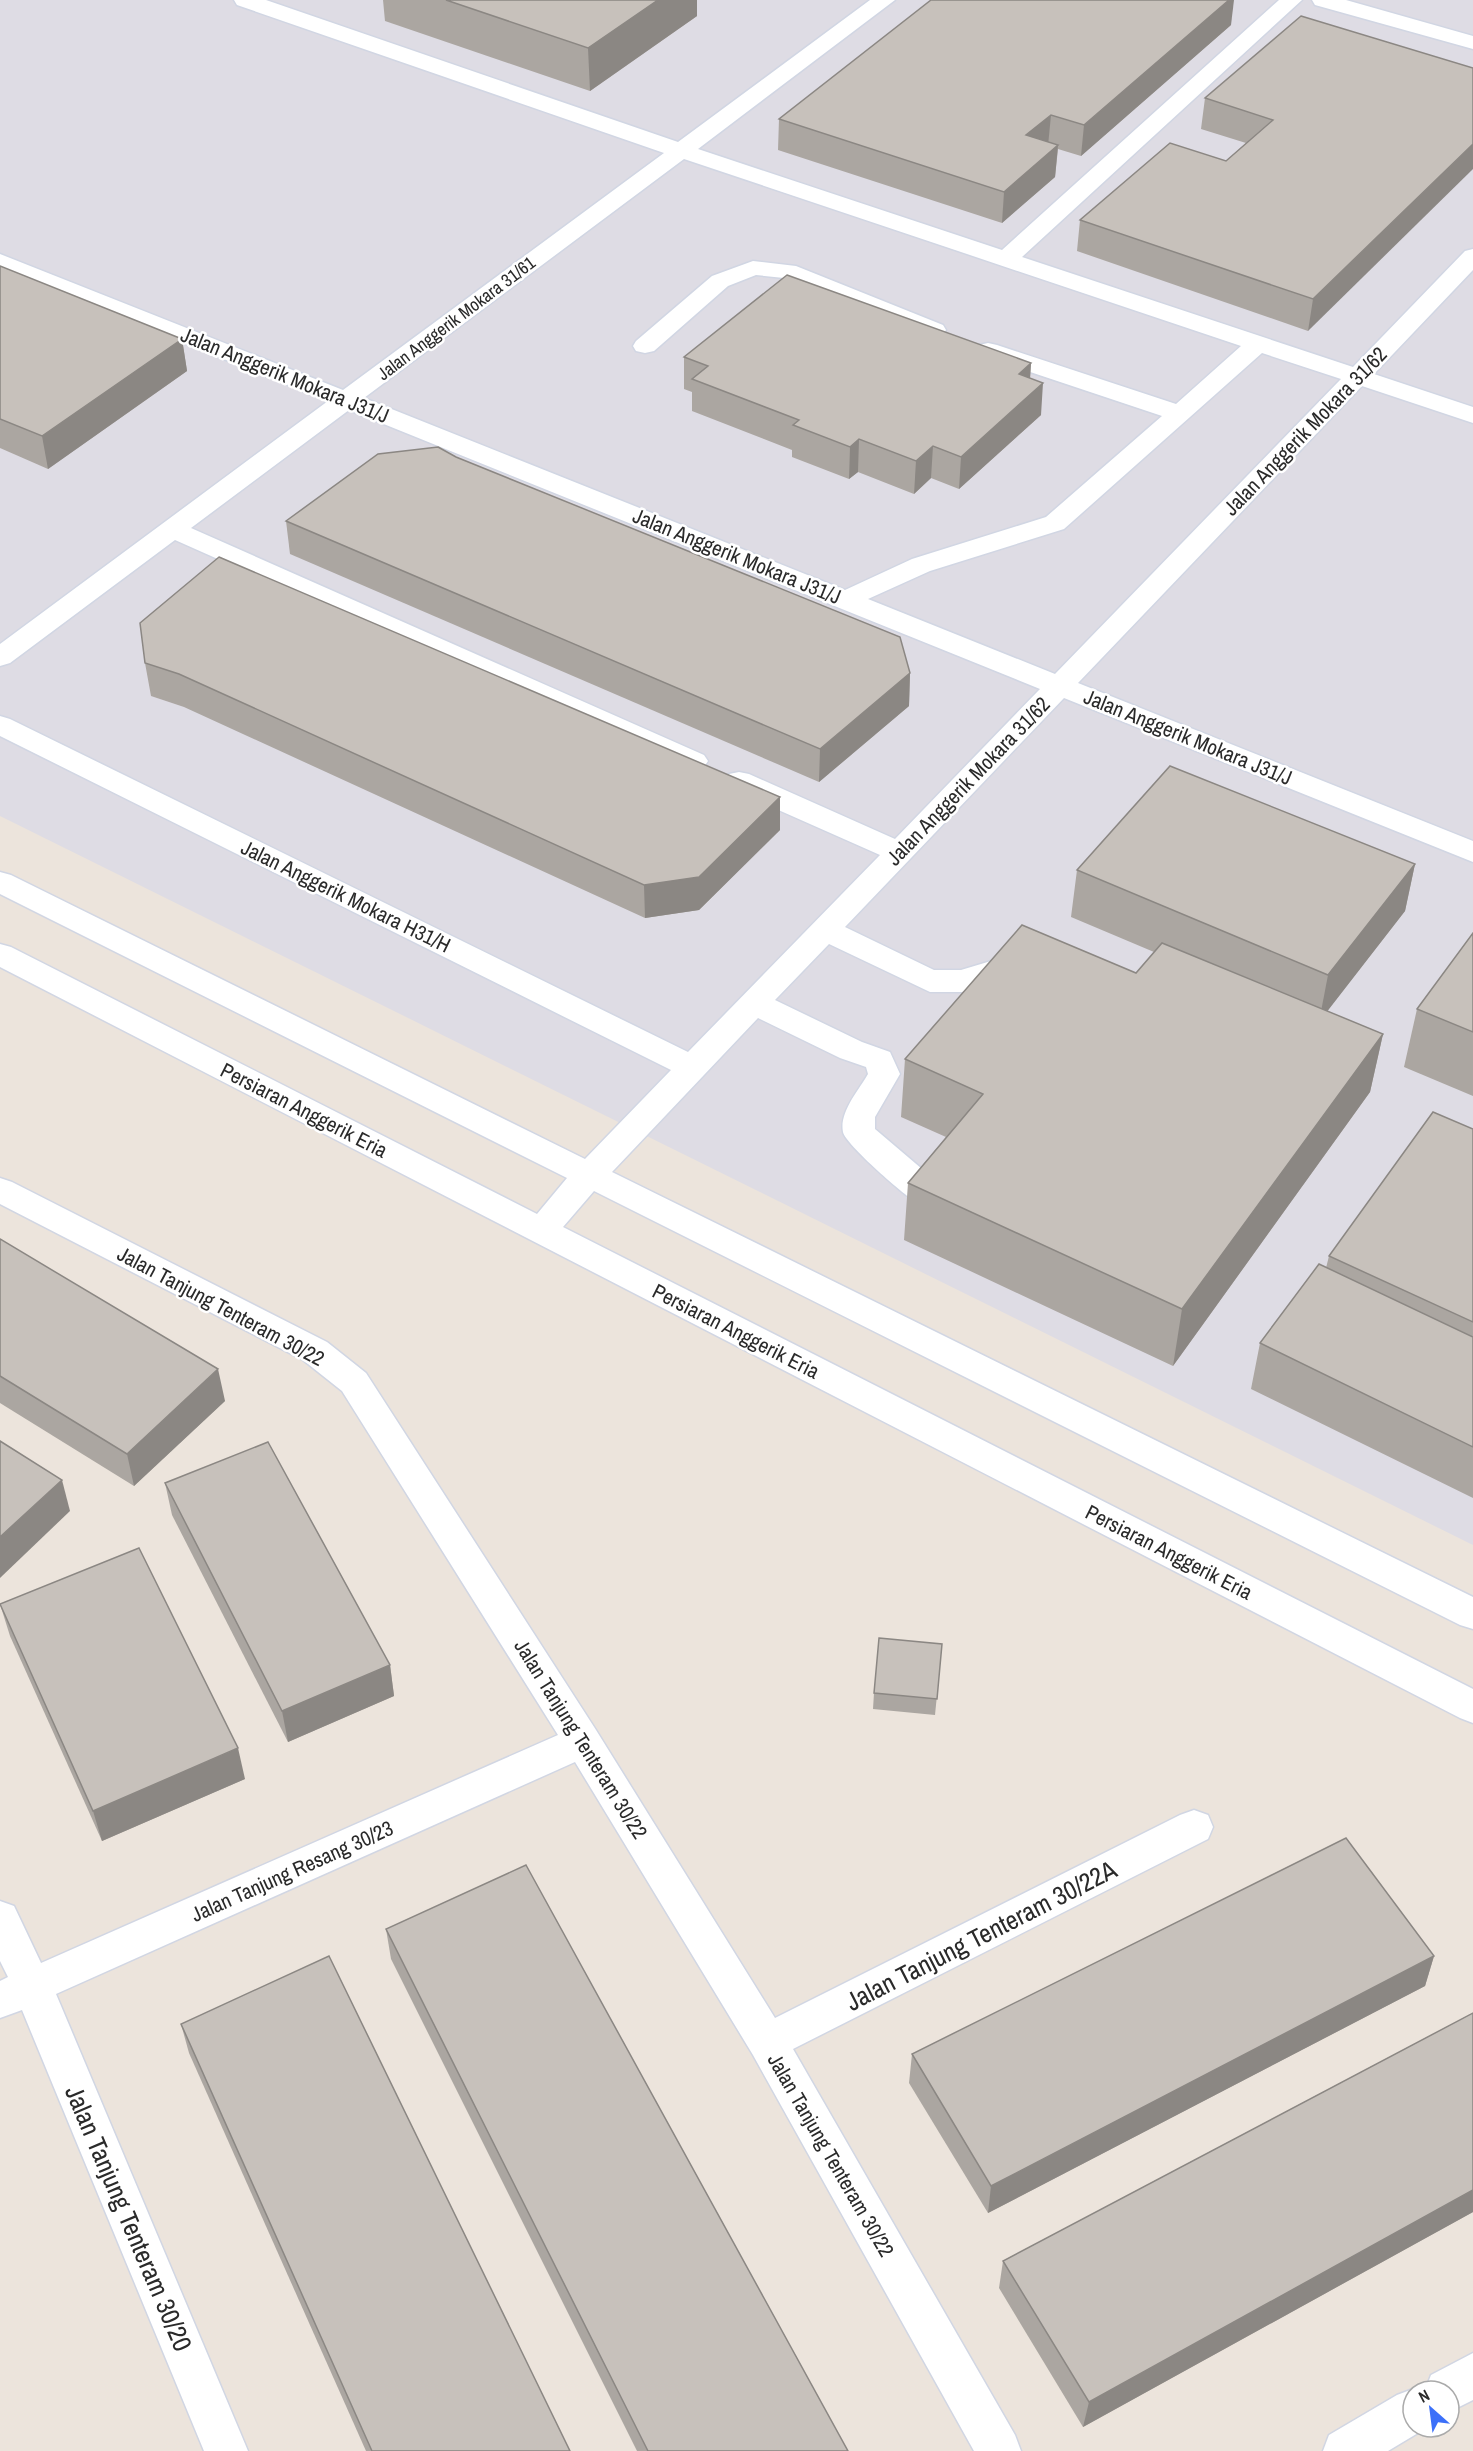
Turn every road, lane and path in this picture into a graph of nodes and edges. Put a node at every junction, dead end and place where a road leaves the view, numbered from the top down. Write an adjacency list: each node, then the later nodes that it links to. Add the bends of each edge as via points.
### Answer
1 (245, 0): 6 (street)
2 (884, 0): 6 (street, Jalan Anggerik Mokara 31/61)
3 (1291, 0): 8 (street)
4 (1323, 0): 5 (street)
5 (1473, 43)
6 (681, 151): 8 (street); 13 (street, Jalan Anggerik Mokara 31/61)
7 (1473, 256): 12 (street, Jalan Anggerik Mokara 31/62)
8 (1006, 259): 10 (street)
9 (0, 261): 13 (street, Jalan Anggerik Mokara J31/J)
10 (1259, 343): 12 (street); 14 (street)
11 (645, 346): 14 (street, via 720,281 753,268 788,272 961,341)
12 (1358, 375): 15 (street); 19 (street, Jalan Anggerik Mokara 31/62)
13 (346, 400): 16 (street, Jalan Anggerik Mokara 31/61); 17 (street, Jalan Anggerik Mokara J31/J)
14 (1180, 414): 17 (street, via 1055,524 921,565)
15 (1473, 415)
16 (172, 529): 18 (street, Jalan Anggerik Mokara 31/61); 21 (street)
17 (845, 600): 19 (street, Jalan Anggerik Mokara J31/J)
18 (0, 657)
19 (1060, 686): 21 (street, Jalan Anggerik Mokara 31/62); 22 (street, Jalan Anggerik Mokara J31/J)
20 (0, 725): 28 (street, Jalan Anggerik Mokara H31/H)
21 (900, 852): 24 (street, Jalan Anggerik Mokara 31/62)
22 (1473, 852)
23 (0, 882): 29 (street)
24 (825, 930): 26 (street, via 930,981 962,981 1011,965); 27 (street, Jalan Anggerik Mokara 31/62)
25 (0, 954): 32 (street, Persiaran Anggerik Eria)
26 (1052, 970)
27 (754, 1003): 28 (street, Jalan Anggerik Mokara 31/62); 31 (street, via 879,1060 884,1074 859,1117 859,1133)
28 (693, 1068): 29 (street, Jalan Anggerik Mokara 31/62)
29 (588, 1176): 32 (street, Jalan Anggerik Mokara 31/62); 33 (street)
30 (0, 1190): 35 (street, Jalan Tanjung Tenteram 30/22, via 315,1351 354,1382)
31 (930, 1195)
32 (540, 1231): 34 (street, Persiaran Anggerik Eria)
33 (1473, 1614)
34 (1473, 1707)
35 (584, 1741): 38 (street, Jalan Tanjung Resang 30/23); 39 (street, Jalan Tanjung Tenteram 30/22)
36 (1194, 1827): 39 (street, Jalan Tanjung Tenteram 30/22A)
37 (0, 1919): 38 (street, Jalan Tanjung Tenteram 30/20)
38 (16, 1993): 41 (street, Jalan Tanjung Tenteram 30/20)
39 (767, 2042): 42 (street, Jalan Tanjung Tenteram 30/22)
40 (1401, 2418): 43 (street)
41 (226, 2451)
42 (999, 2451)
43 (1345, 2451)

